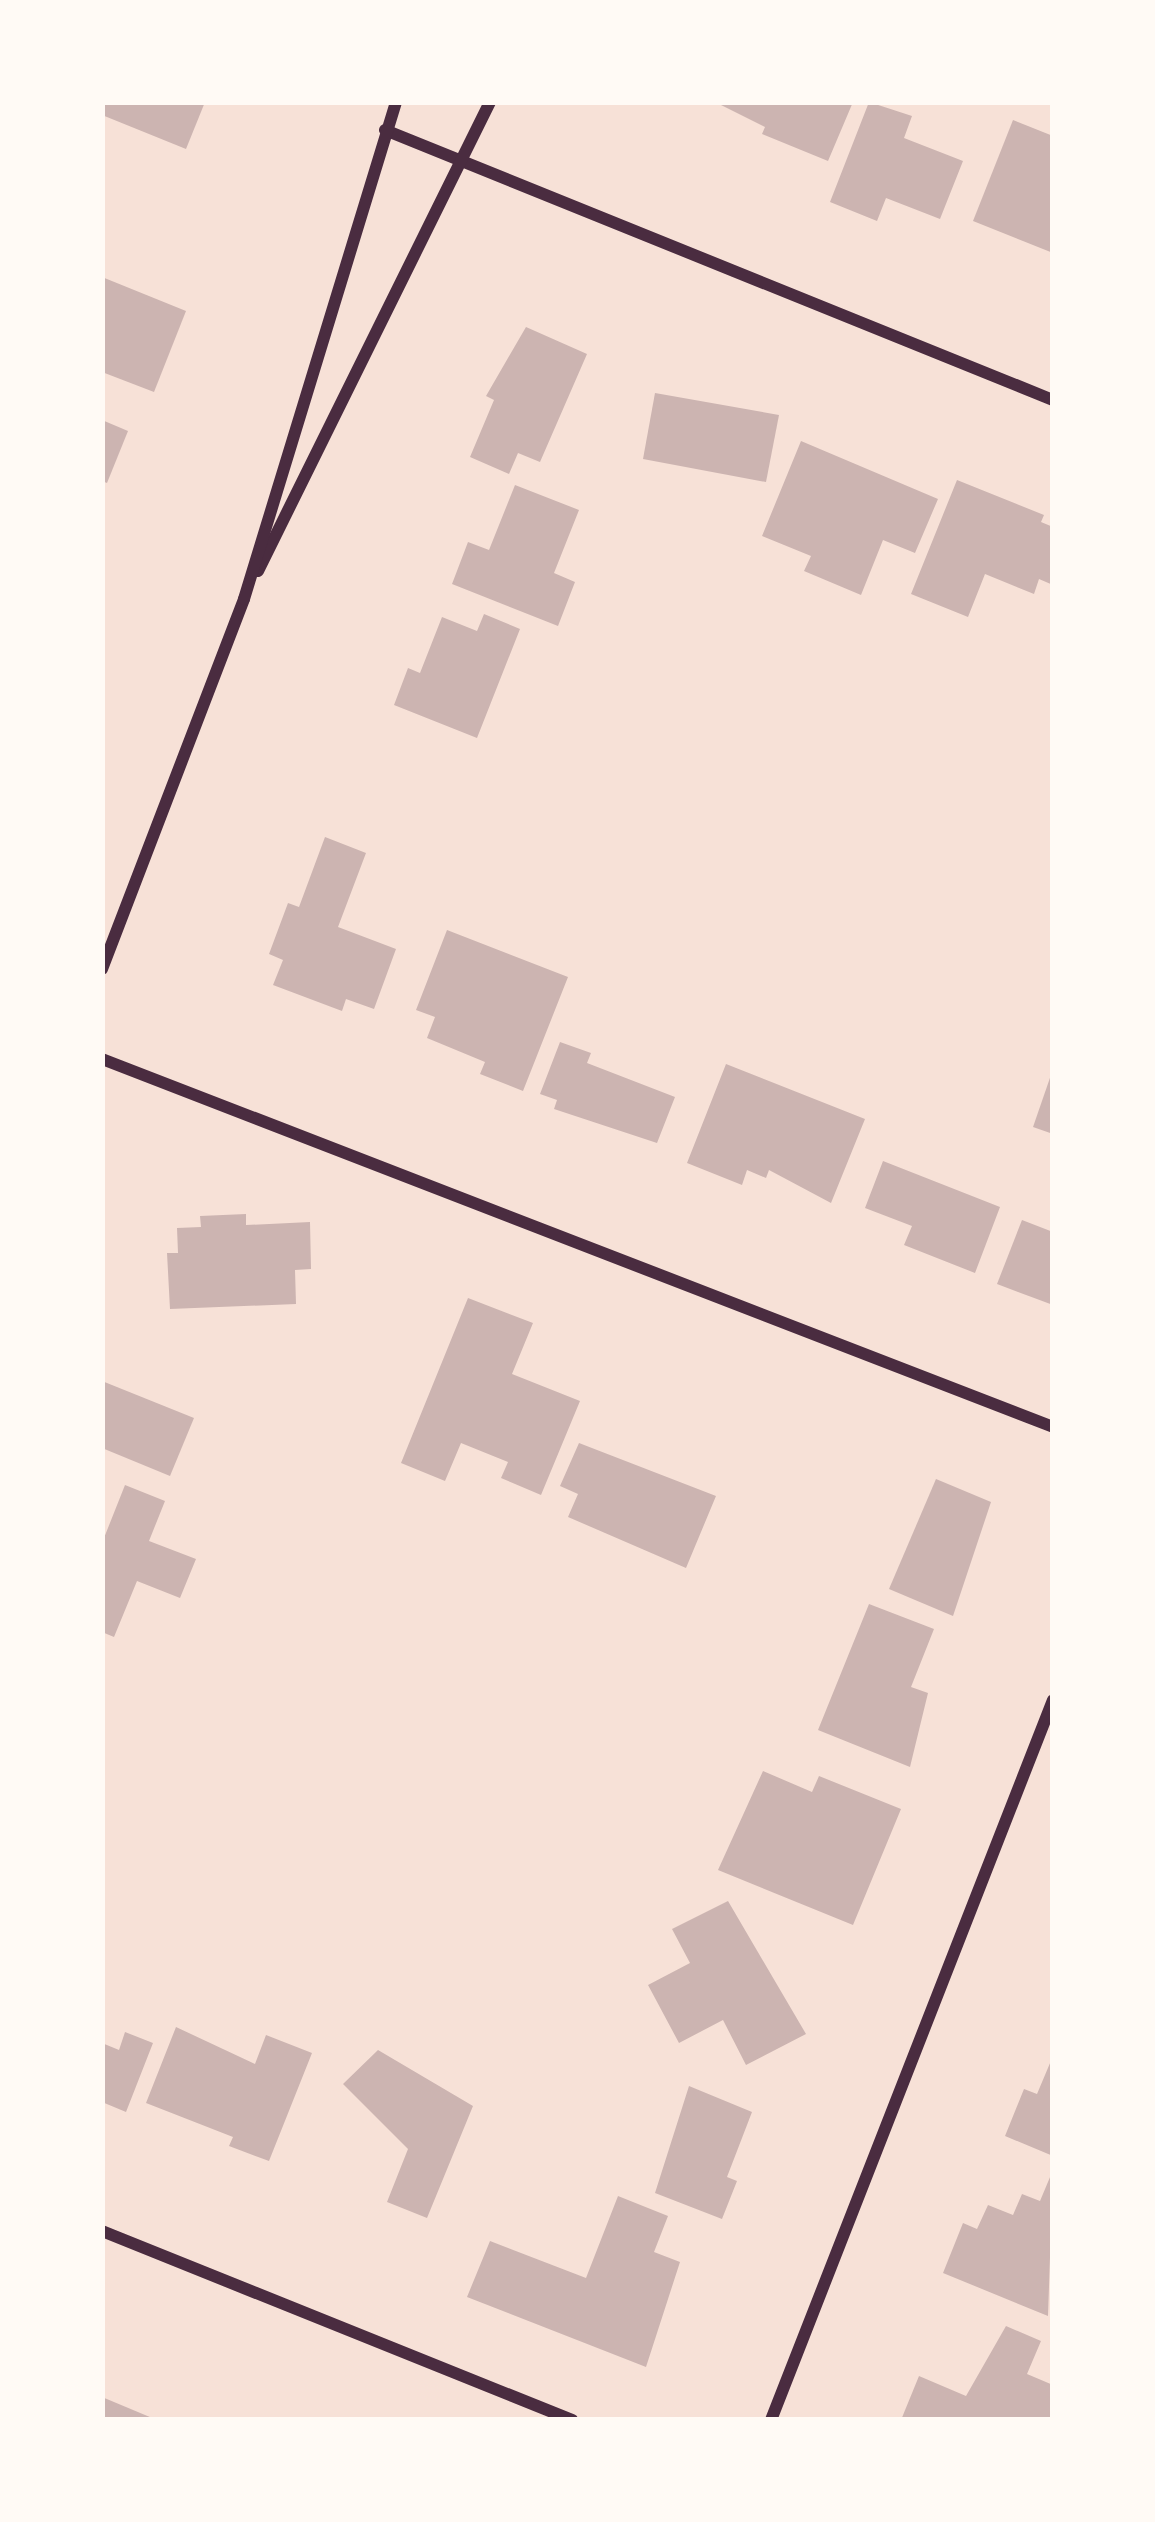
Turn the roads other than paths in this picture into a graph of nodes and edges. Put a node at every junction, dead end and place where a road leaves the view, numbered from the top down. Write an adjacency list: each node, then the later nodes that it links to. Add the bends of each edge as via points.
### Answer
1 (396, 102): 3 (street)
2 (490, 102): 4 (street)
3 (385, 130): 4 (street); 6 (street)
4 (466, 162): 5 (street); 6 (street)
5 (1053, 400)
6 (244, 599): 7 (street)
7 (102, 969)
8 (102, 1059): 9 (street)
9 (1053, 1427)
10 (1053, 1700): 13 (street)
11 (102, 2231): 12 (street)
12 (572, 2420)
13 (771, 2420)

